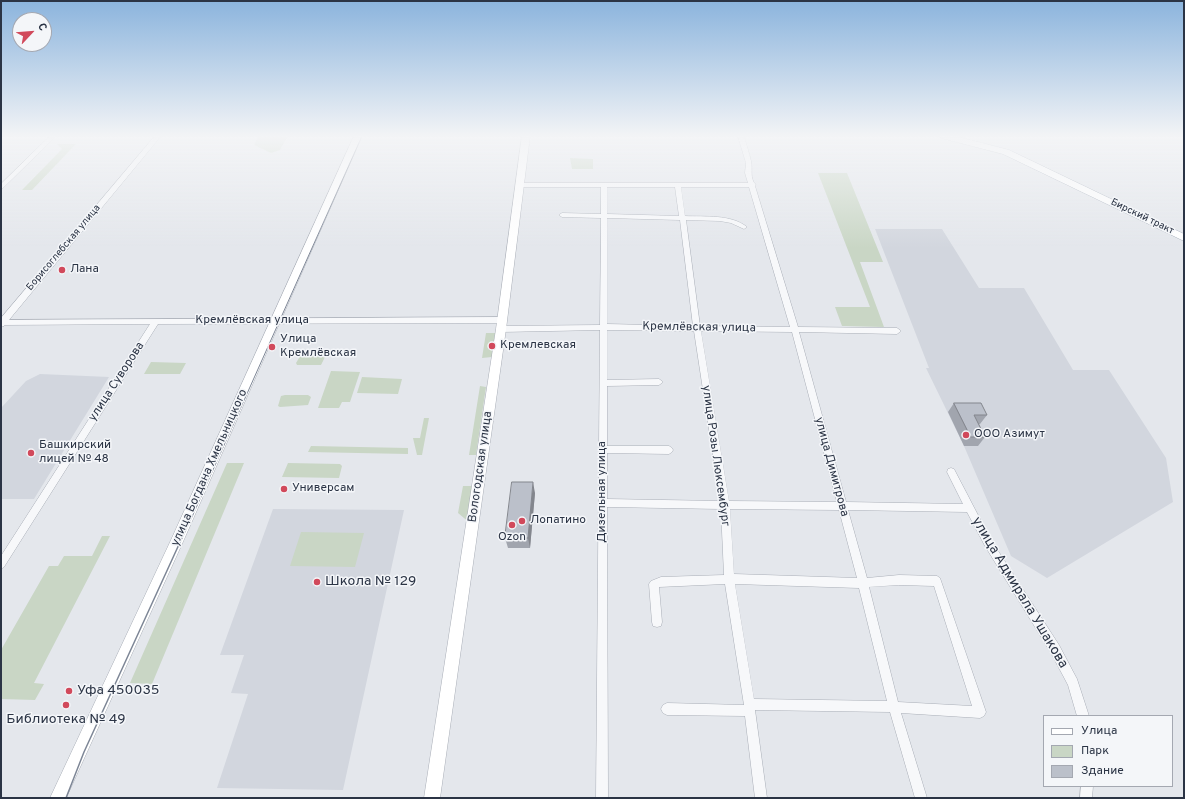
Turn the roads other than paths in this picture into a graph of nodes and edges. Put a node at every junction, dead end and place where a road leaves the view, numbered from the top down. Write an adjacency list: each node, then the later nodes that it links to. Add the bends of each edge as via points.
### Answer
1 (15, 173): 10 (street)
2 (127, 173): 18 (street, Борисоглебская улица)
3 (341, 173): 19 (main road, улица Богдана Хмельницкого)
4 (521, 173): 7 (main road, Вологодская улица)
5 (748, 173): 9 (street, улица Димитрова)
6 (1050, 173): 16 (main road, Бирский тракт)
7 (520, 185): 11 (street); 20 (main road, Вологодская улица)
8 (678, 185): 9 (street); 11 (street); 14 (street, улица Розы Люксембург)
9 (753, 185): 23 (street, улица Димитрова)
10 (2, 186)
11 (604, 186): 13 (street, Дизельная улица)
12 (562, 214): 13 (street)
13 (604, 215): 14 (street); 21 (street, Дизельная улица)
14 (682, 218): 15 (street, via 720,219); 22 (street, улица Розы Люксембург)
15 (744, 227)
16 (1184, 238)
17 (156, 321): 18 (street, Кремлёвская улица); 19 (street, Кремлёвская улица); 34 (street, улица Суворова)
18 (1, 322)
19 (274, 322): 20 (street, Кремлёвская улица); 43 (main road, улица Богдана Хмельницкого, via 176,544)
20 (502, 325): 21 (street, Кремлёвская улица); 44 (main road, Вологодская улица)
21 (604, 327): 22 (street, Кремлёвская улица); 26 (street, Дизельная улица)
22 (697, 328): 23 (street, Кремлёвская улица); 31 (street, улица Розы Люксембург)
23 (795, 330): 24 (street, Кремлёвская улица); 32 (street, улица Димитрова)
24 (897, 331)
25 (658, 382): 26 (street)
26 (603, 383): 27 (street, Дизельная улица)
27 (603, 449): 28 (street); 30 (street, Дизельная улица)
28 (668, 450)
29 (951, 472): 33 (street, улица Адмирала Ушакова)
30 (602, 503): 31 (street); 45 (street, Дизельная улица)
31 (724, 504): 32 (street); 35 (street, улица Розы Люксембург)
32 (841, 505): 33 (street); 36 (street, улица Димитрова)
33 (968, 508): 41 (street, улица Адмирала Ушакова, via 1055,649 1073,683)
34 (1, 564)
35 (729, 579): 36 (street); 37 (street, via 654,584); 38 (street, улица Розы Люксембург)
36 (863, 583): 39 (street, улица Димитрова); 39 (street, via 899,580 936,581 980,712)
37 (657, 622)
38 (750, 707): 39 (street); 40 (street); 46 (street, улица Розы Люксембург)
39 (894, 707): 47 (street, улица Димитрова)
40 (667, 709)
41 (1082, 715)
42 (1087, 787): 48 (street)
43 (58, 798)
44 (432, 798)
45 (602, 798)
46 (761, 798)
47 (921, 798)
48 (1086, 798)

